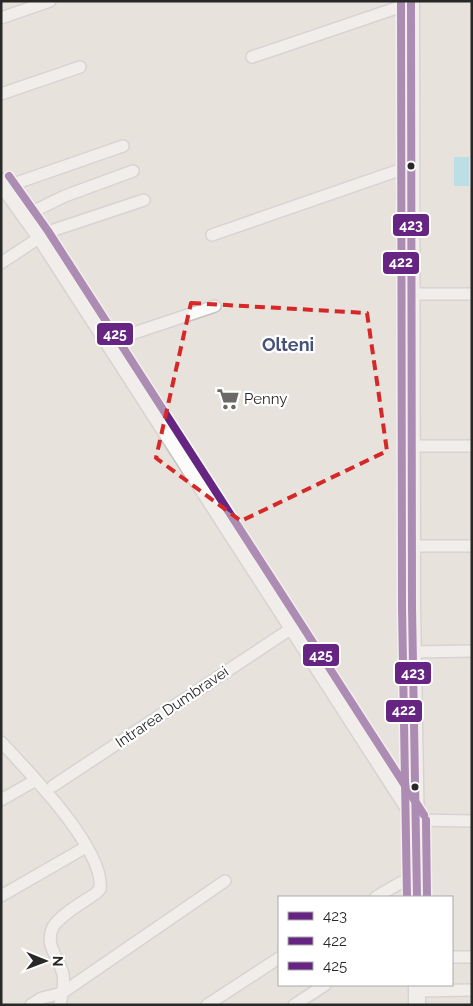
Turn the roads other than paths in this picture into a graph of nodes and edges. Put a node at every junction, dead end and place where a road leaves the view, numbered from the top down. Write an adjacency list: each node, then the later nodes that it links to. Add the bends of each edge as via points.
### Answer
1 (50, 1): 3 (street)
2 (411, 2): 4 (street); 8 (main road)
3 (1, 18)
4 (252, 57)
5 (80, 67): 6 (street)
6 (1, 94)
7 (124, 146): 10 (street)
8 (411, 166): 13 (street); 16 (main road)
9 (133, 171): 12 (street, via 65,196)
10 (3, 185): 12 (main road)
11 (144, 200): 14 (street)
12 (26, 215): 14 (main road)
13 (212, 235)
14 (40, 236): 15 (street); 19 (main road)
15 (1, 263)
16 (411, 294): 17 (street); 20 (main road)
17 (472, 294)
18 (215, 306): 19 (street)
19 (107, 342): 24 (main road)
20 (411, 446): 21 (street); 22 (main road)
21 (472, 446)
22 (412, 546): 23 (street); 25 (main road)
23 (472, 546)
24 (292, 628): 29 (street, Intrarea Dumbravei); 31 (main road)
25 (413, 652): 26 (street); 31 (main road)
26 (472, 652)
27 (1, 742): 28 (street)
28 (36, 780): 30 (street); 33 (street)
29 (53, 786)
30 (1, 800)
31 (416, 820): 32 (street); 34 (main road)
32 (472, 821)
33 (86, 846): 36 (street); 44 (street, via 100,874 100,889 61,918 50,935 52,952 64,977)
34 (416, 875): 37 (street); 38 (main road)
35 (225, 881): 44 (street)
36 (1, 896)
37 (378, 896)
38 (416, 896)
39 (453, 957): 40 (street)
40 (472, 957)
41 (278, 959): 48 (street)
42 (323, 986): 49 (street)
43 (472, 990): 45 (street)
44 (62, 993): 46 (street, via 42,998); 47 (street)
45 (417, 993)
46 (31, 1005)
47 (60, 1005)
48 (207, 1005)
49 (294, 1005)

